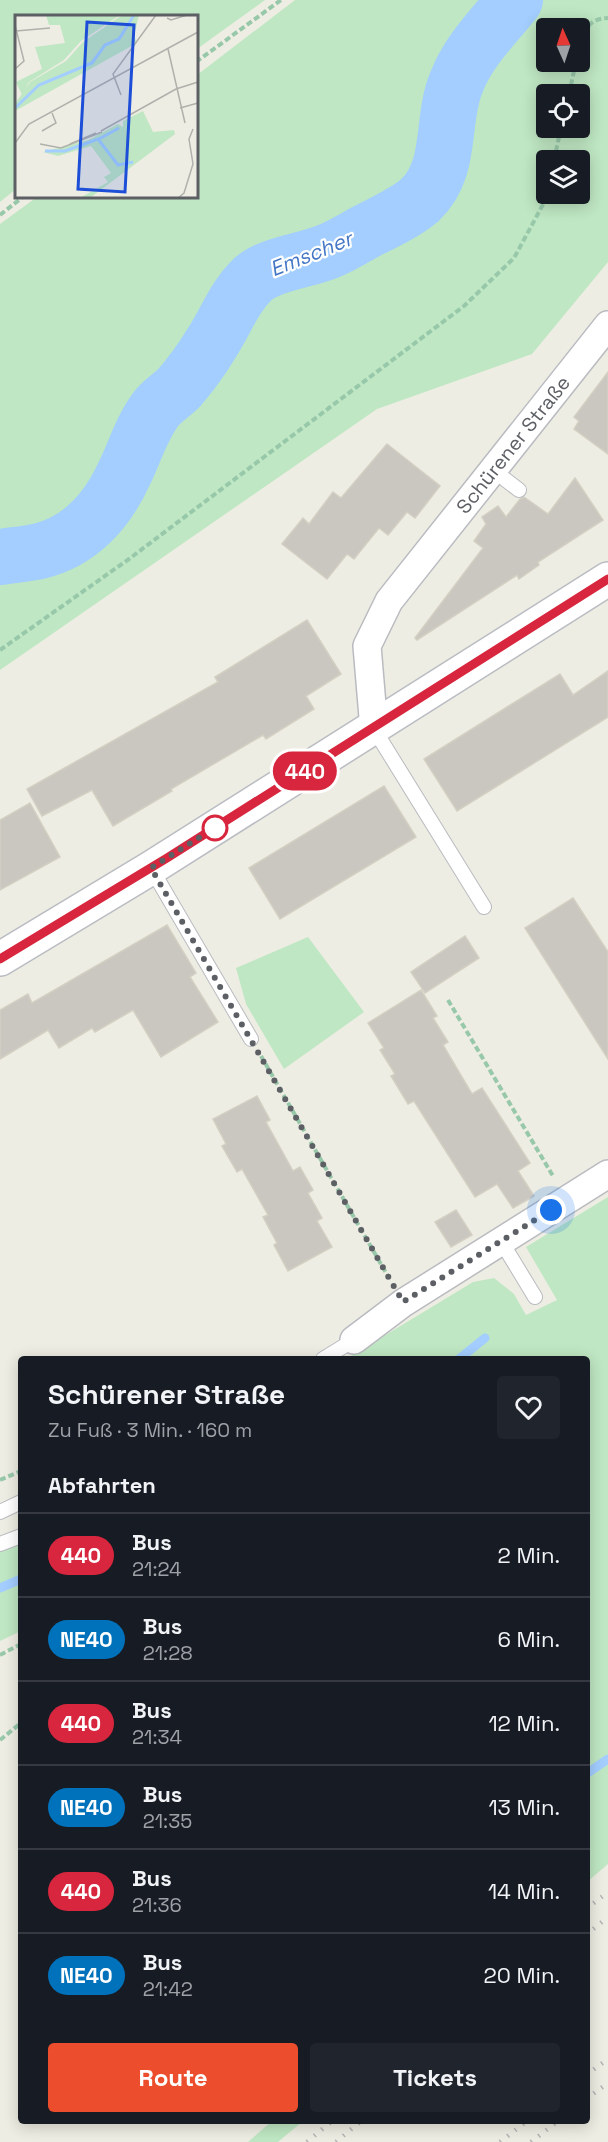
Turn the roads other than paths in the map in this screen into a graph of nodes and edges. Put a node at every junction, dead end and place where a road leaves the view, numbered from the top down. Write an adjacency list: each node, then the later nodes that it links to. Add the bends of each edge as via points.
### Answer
1 (608, 325): 2 (street, Schürener Straße)
2 (493, 470): 3 (lane); 5 (street, Schürener Straße, via 389,602 367,646)
3 (519, 490)
4 (608, 579): 5 (main road)
5 (374, 729): 6 (main road); 7 (lane)
6 (151, 868): 8 (main road); 9 (lane)
7 (484, 907)
8 (0, 959)
9 (251, 1039)
10 (608, 1174): 11 (street)
11 (501, 1241): 12 (lane); 13 (street, via 403,1302)
12 (535, 1297)
13 (354, 1340): 14 (lane)
14 (328, 1356)
15 (18, 1503): 16 (lane)
16 (0, 1512)
17 (18, 1537): 18 (lane)
18 (0, 1544)

